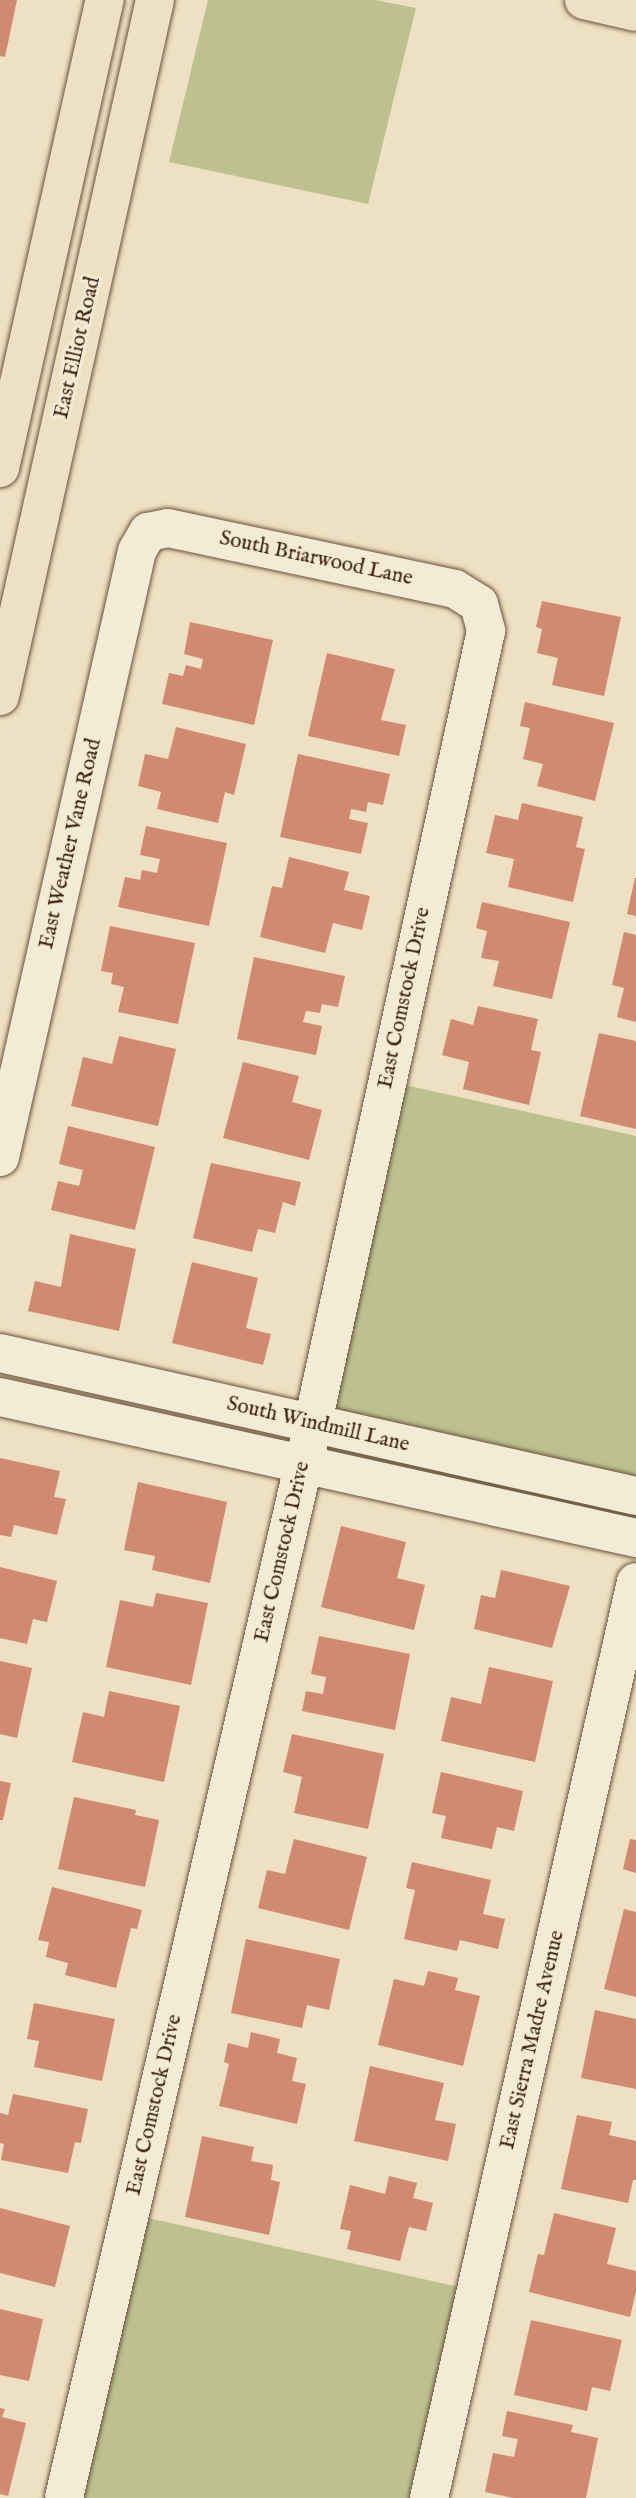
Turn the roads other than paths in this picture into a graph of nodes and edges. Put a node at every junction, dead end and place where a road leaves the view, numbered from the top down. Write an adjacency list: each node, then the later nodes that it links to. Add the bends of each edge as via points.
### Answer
1 (105, 0): 5 (main road)
2 (155, 0): 8 (main road, East Elliot Road)
3 (583, 0): 4 (main road)
4 (636, 12)
5 (0, 468)
6 (148, 532): 7 (street, South Briarwood Lane, via 168,528 455,589); 9 (street, East Weather Vane Road, via 138,551)
7 (479, 604): 12 (street, East Comstock Drive, via 486,631)
8 (0, 696)
9 (0, 1157)
10 (0, 1353): 12 (street, South Windmill Lane)
11 (0, 1397): 13 (street, South Windmill Lane)
12 (312, 1424): 13 (street, East Comstock Drive); 14 (street, South Windmill Lane)
13 (303, 1465): 15 (street, South Windmill Lane); 17 (street, East Comstock Drive)
14 (636, 1496)
15 (636, 1538)
16 (636, 1582): 18 (street, East Sierra Madre Avenue)
17 (64, 2498)
18 (429, 2498)

